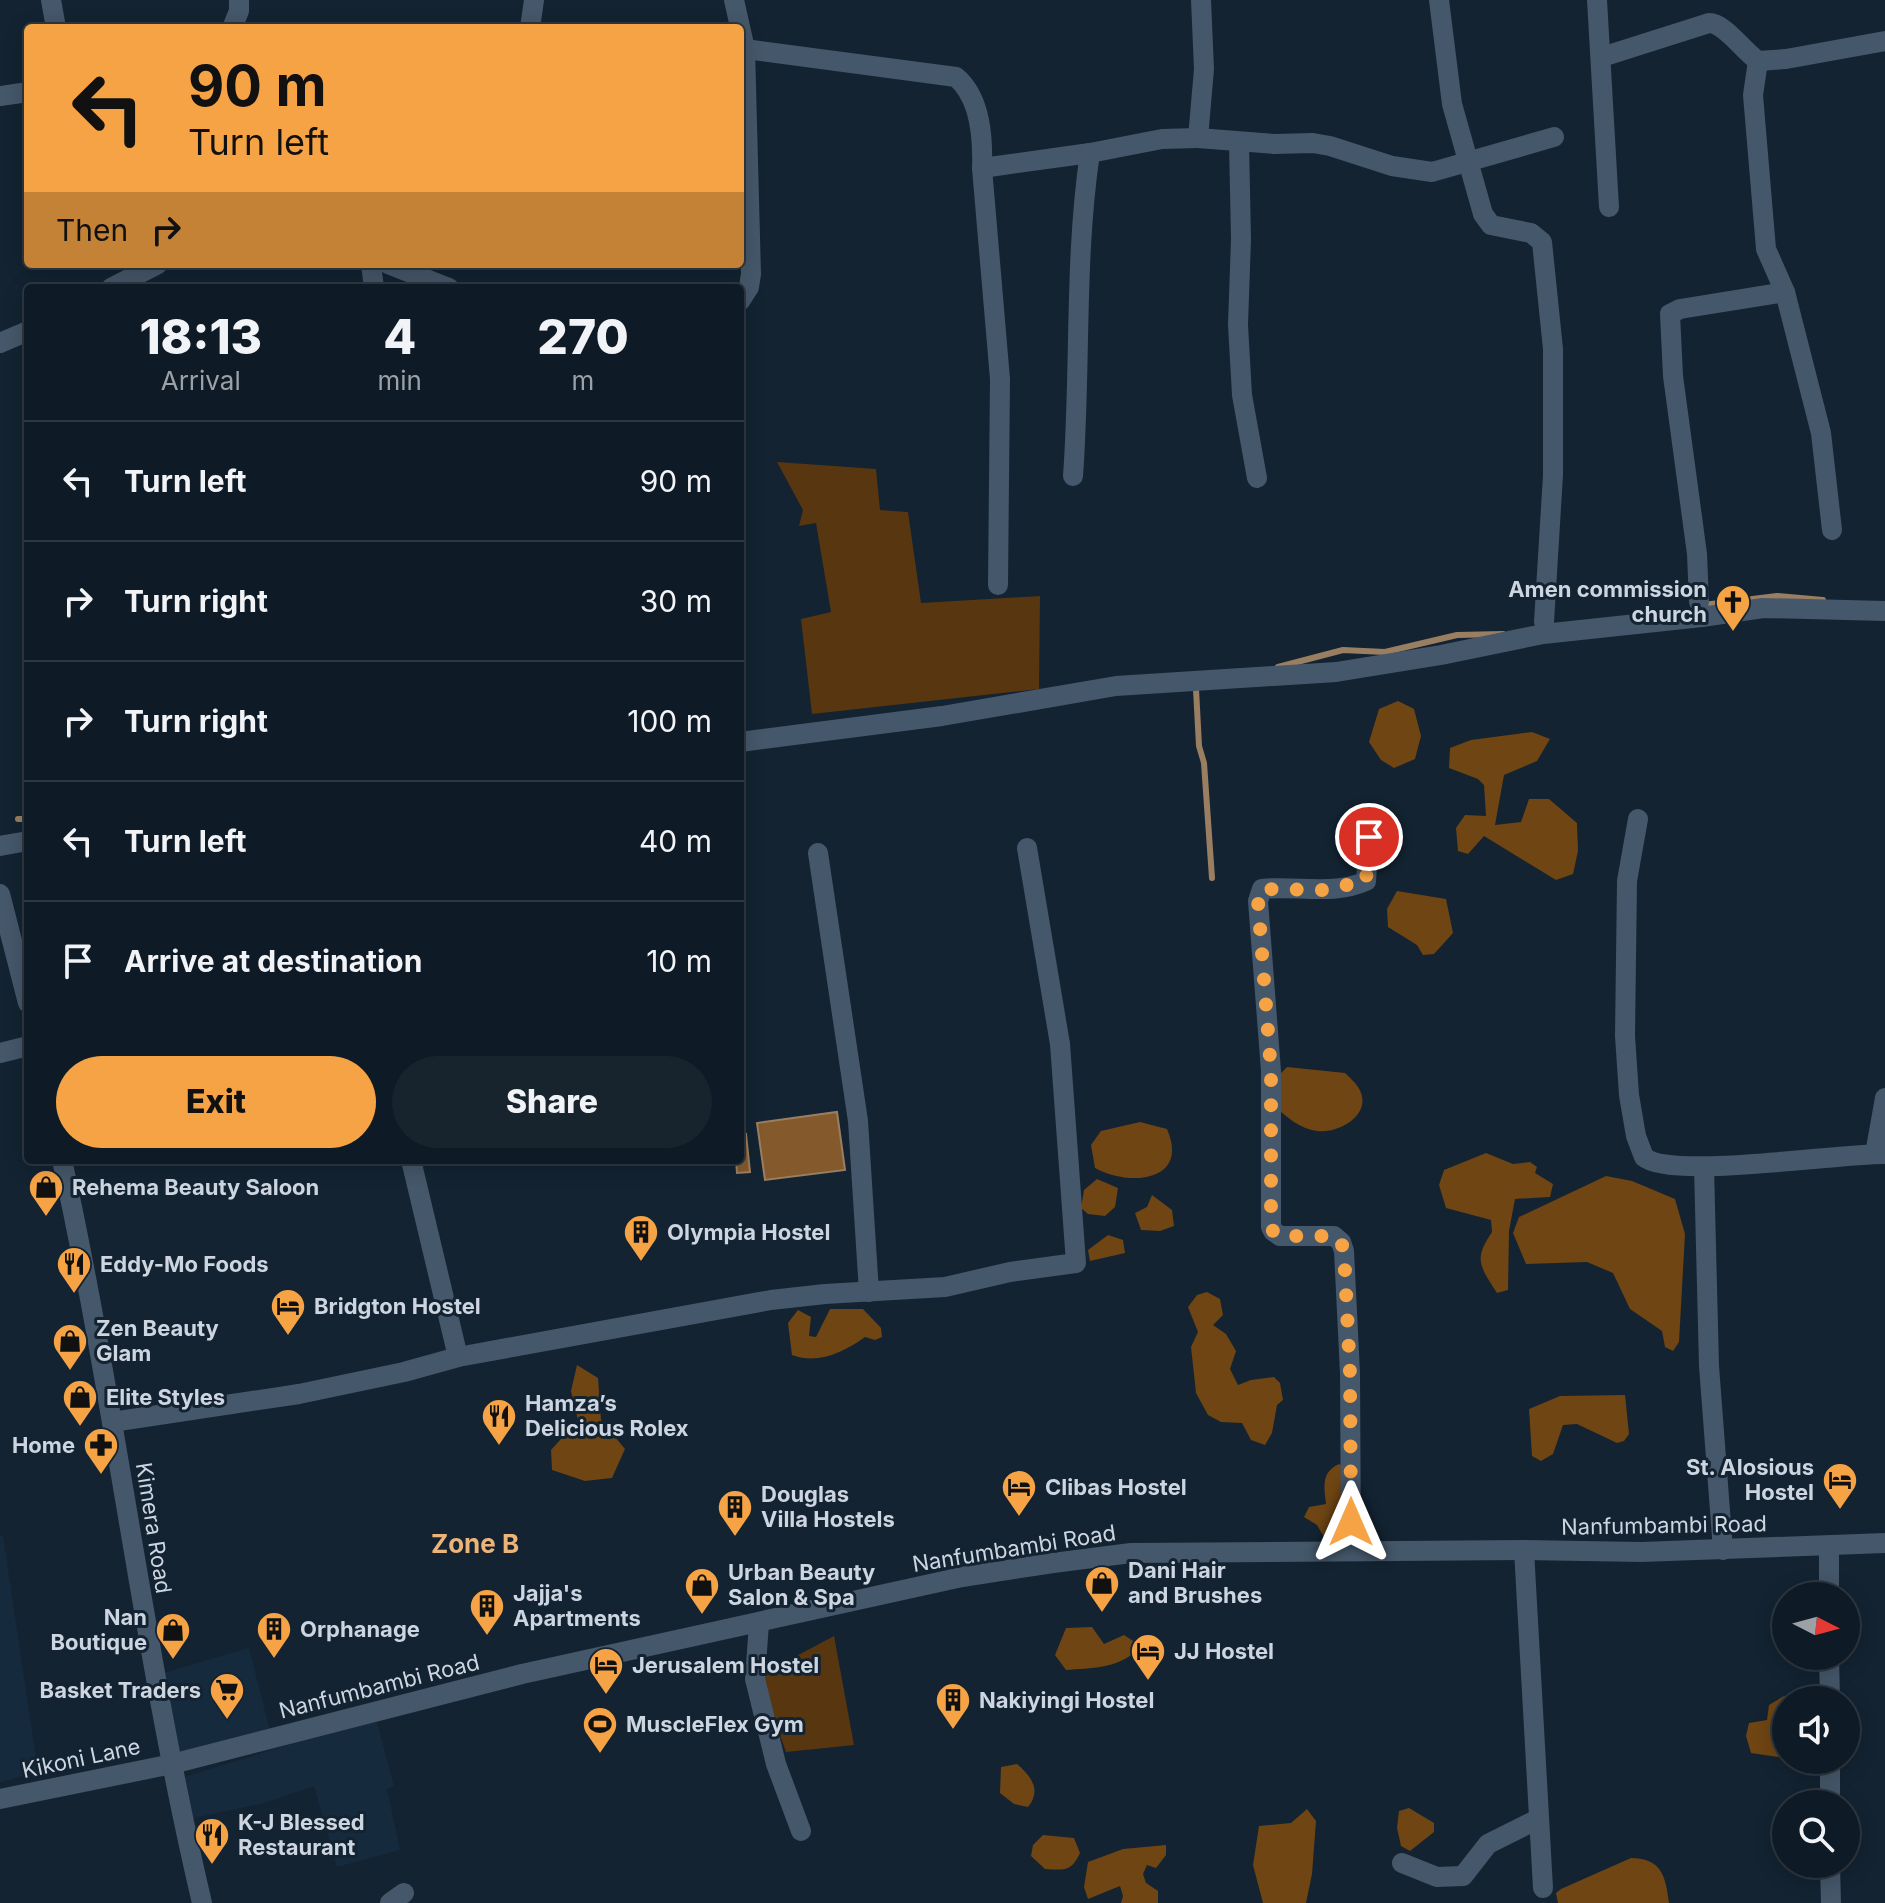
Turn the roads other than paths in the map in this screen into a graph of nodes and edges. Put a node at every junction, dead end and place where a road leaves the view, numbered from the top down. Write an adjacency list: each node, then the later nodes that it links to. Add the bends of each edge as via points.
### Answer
1 (51, 0): 8 (street)
2 (239, 0): 9 (street)
3 (534, 0): 10 (street)
4 (734, 0): 11 (street)
5 (1201, 0): 20 (street, via 1204,69)
6 (1439, 0): 23 (street, via 1452,104)
7 (1597, 0): 15 (street)
8 (55, 24)
9 (234, 24)
10 (531, 24)
11 (739, 24)
12 (1885, 41): 16 (street)
13 (744, 45): 14 (street)
14 (745, 49): 24 (street, via 956,77 969,92 978,119); 31 (street, via 751,274)
15 (1602, 57): 16 (street, via 1718,23); 25 (street)
16 (1758, 61): 30 (street, via 1753,95 1766,249)
17 (24, 93): 18 (street)
18 (0, 96)
19 (1554, 137): 23 (street)
20 (1198, 138): 21 (street); 22 (street)
21 (1239, 142): 23 (street, via 1313,143 1416,171); 35 (street, via 1239,353)
22 (1090, 153): 24 (street); 34 (street, via 1082,209)
23 (1467, 164): 40 (street, via 1488,222 1531,233 1542,242 1553,349 1553,475)
24 (982, 168): 37 (street, via 1000,379)
25 (1609, 207)
26 (150, 268): 28 (street)
27 (398, 268): 29 (street)
28 (119, 284)
29 (439, 284)
30 (1785, 292): 36 (street, via 1821,433); 38 (street, via 1670,314)
31 (744, 295)
32 (24, 333): 33 (street)
33 (0, 343)
34 (1073, 476)
35 (1257, 478)
36 (1832, 530)
37 (998, 585)
38 (1699, 602)
39 (1885, 611): 41 (street, via 1763,608 1543,634 1336,672 1116,686 942,716)
40 (1544, 622)
41 (744, 741)
42 (1638, 819): 56 (street, via 1627,881 1625,1036 1636,1136 1648,1161)
43 (1369, 837): 64 (street, via 1366,881 1322,890 1262,889 1258,901 1271,1071 1271,1227 1280,1236 1334,1236 1344,1251)
44 (24, 842): 45 (street)
45 (0, 846)
46 (1027, 848): 57 (street, via 1060,1044 1076,1263 945,1287)
47 (818, 853): 57 (street, via 858,1121)
48 (0, 894): 49 (street)
49 (24, 987)
50 (24, 1047): 51 (street)
51 (0, 1053)
52 (1885, 1098): 53 (street)
53 (1880, 1154): 56 (street)
54 (63, 1164): 59 (street, Kimera Road)
55 (412, 1164): 58 (street)
56 (1704, 1167): 63 (street, via 1709,1366)
57 (869, 1292): 58 (street, via 771,1300)
58 (458, 1357): 59 (street, via 299,1394)
59 (112, 1422): 67 (street, Kimera Road)
60 (1885, 1543): 61 (street, Nanfumbambi Road)
61 (1829, 1546): 63 (street, Nanfumbambi Road); 65 (street)
62 (1524, 1550): 63 (street, Nanfumbambi Road); 64 (street, Nanfumbambi Road); 69 (street)
63 (1723, 1550)
64 (1351, 1551): 66 (street, Nanfumbambi Road, via 1131,1553 962,1577)
65 (1829, 1582)
66 (759, 1623): 67 (street, Nanfumbambi Road, via 522,1674); 70 (street, via 755,1679 776,1764)
67 (172, 1764): 68 (street, Kikoni Lane); 74 (street, Kimera Road)
68 (0, 1799)
69 (1538, 1819): 71 (street, via 1488,1844 1463,1876 1437,1877); 73 (street)
70 (801, 1831)
71 (1402, 1863)
72 (1830, 1878): 75 (street)
73 (1543, 1888)
74 (202, 1903)
75 (1831, 1903)

